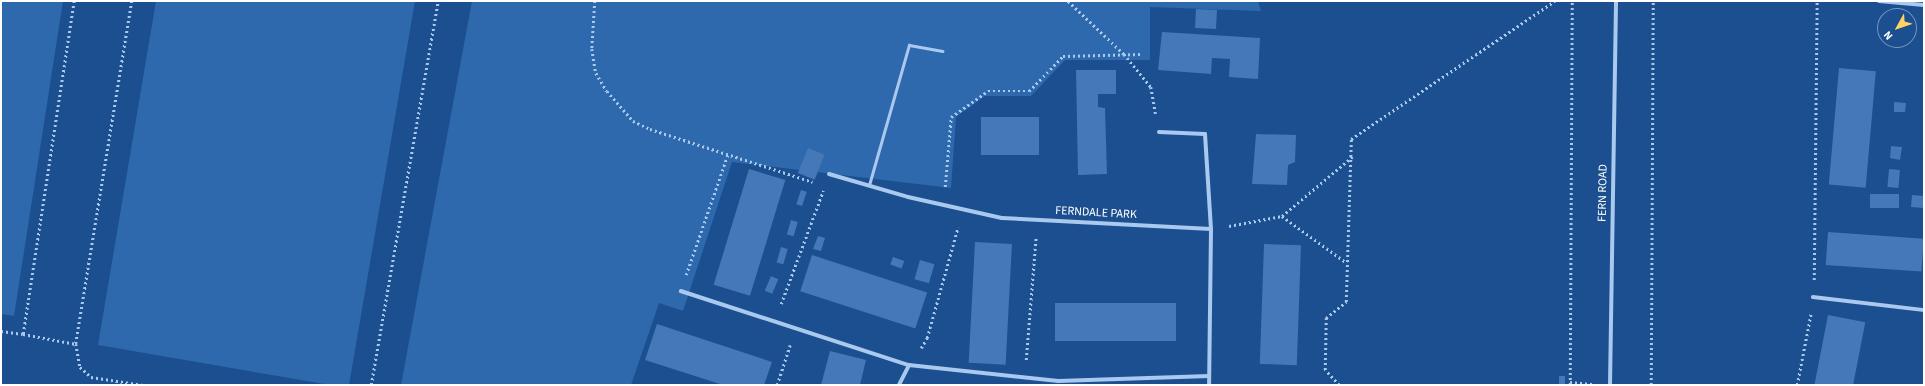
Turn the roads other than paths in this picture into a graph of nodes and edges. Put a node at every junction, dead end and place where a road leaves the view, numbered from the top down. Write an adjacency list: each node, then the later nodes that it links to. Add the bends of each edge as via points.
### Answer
1 (1616, 1): 16 (street, FERN ROAD)
2 (1879, 1): 3 (street)
3 (1924, 5)
4 (942, 50): 7 (lane, via 908,45)
5 (1159, 132): 8 (street, via 1205,134)
6 (829, 174): 7 (street, FERNDALE PARK)
7 (869, 185): 8 (street, FERNDALE PARK, via 1002,218)
8 (1211, 229): 13 (street)
9 (681, 291): 12 (street)
10 (1813, 297): 11 (street)
11 (1924, 310)
12 (909, 365): 13 (street, via 1058,381); 14 (street)
13 (1209, 376): 15 (street)
14 (898, 385)
15 (1209, 385)
16 (1610, 385)

